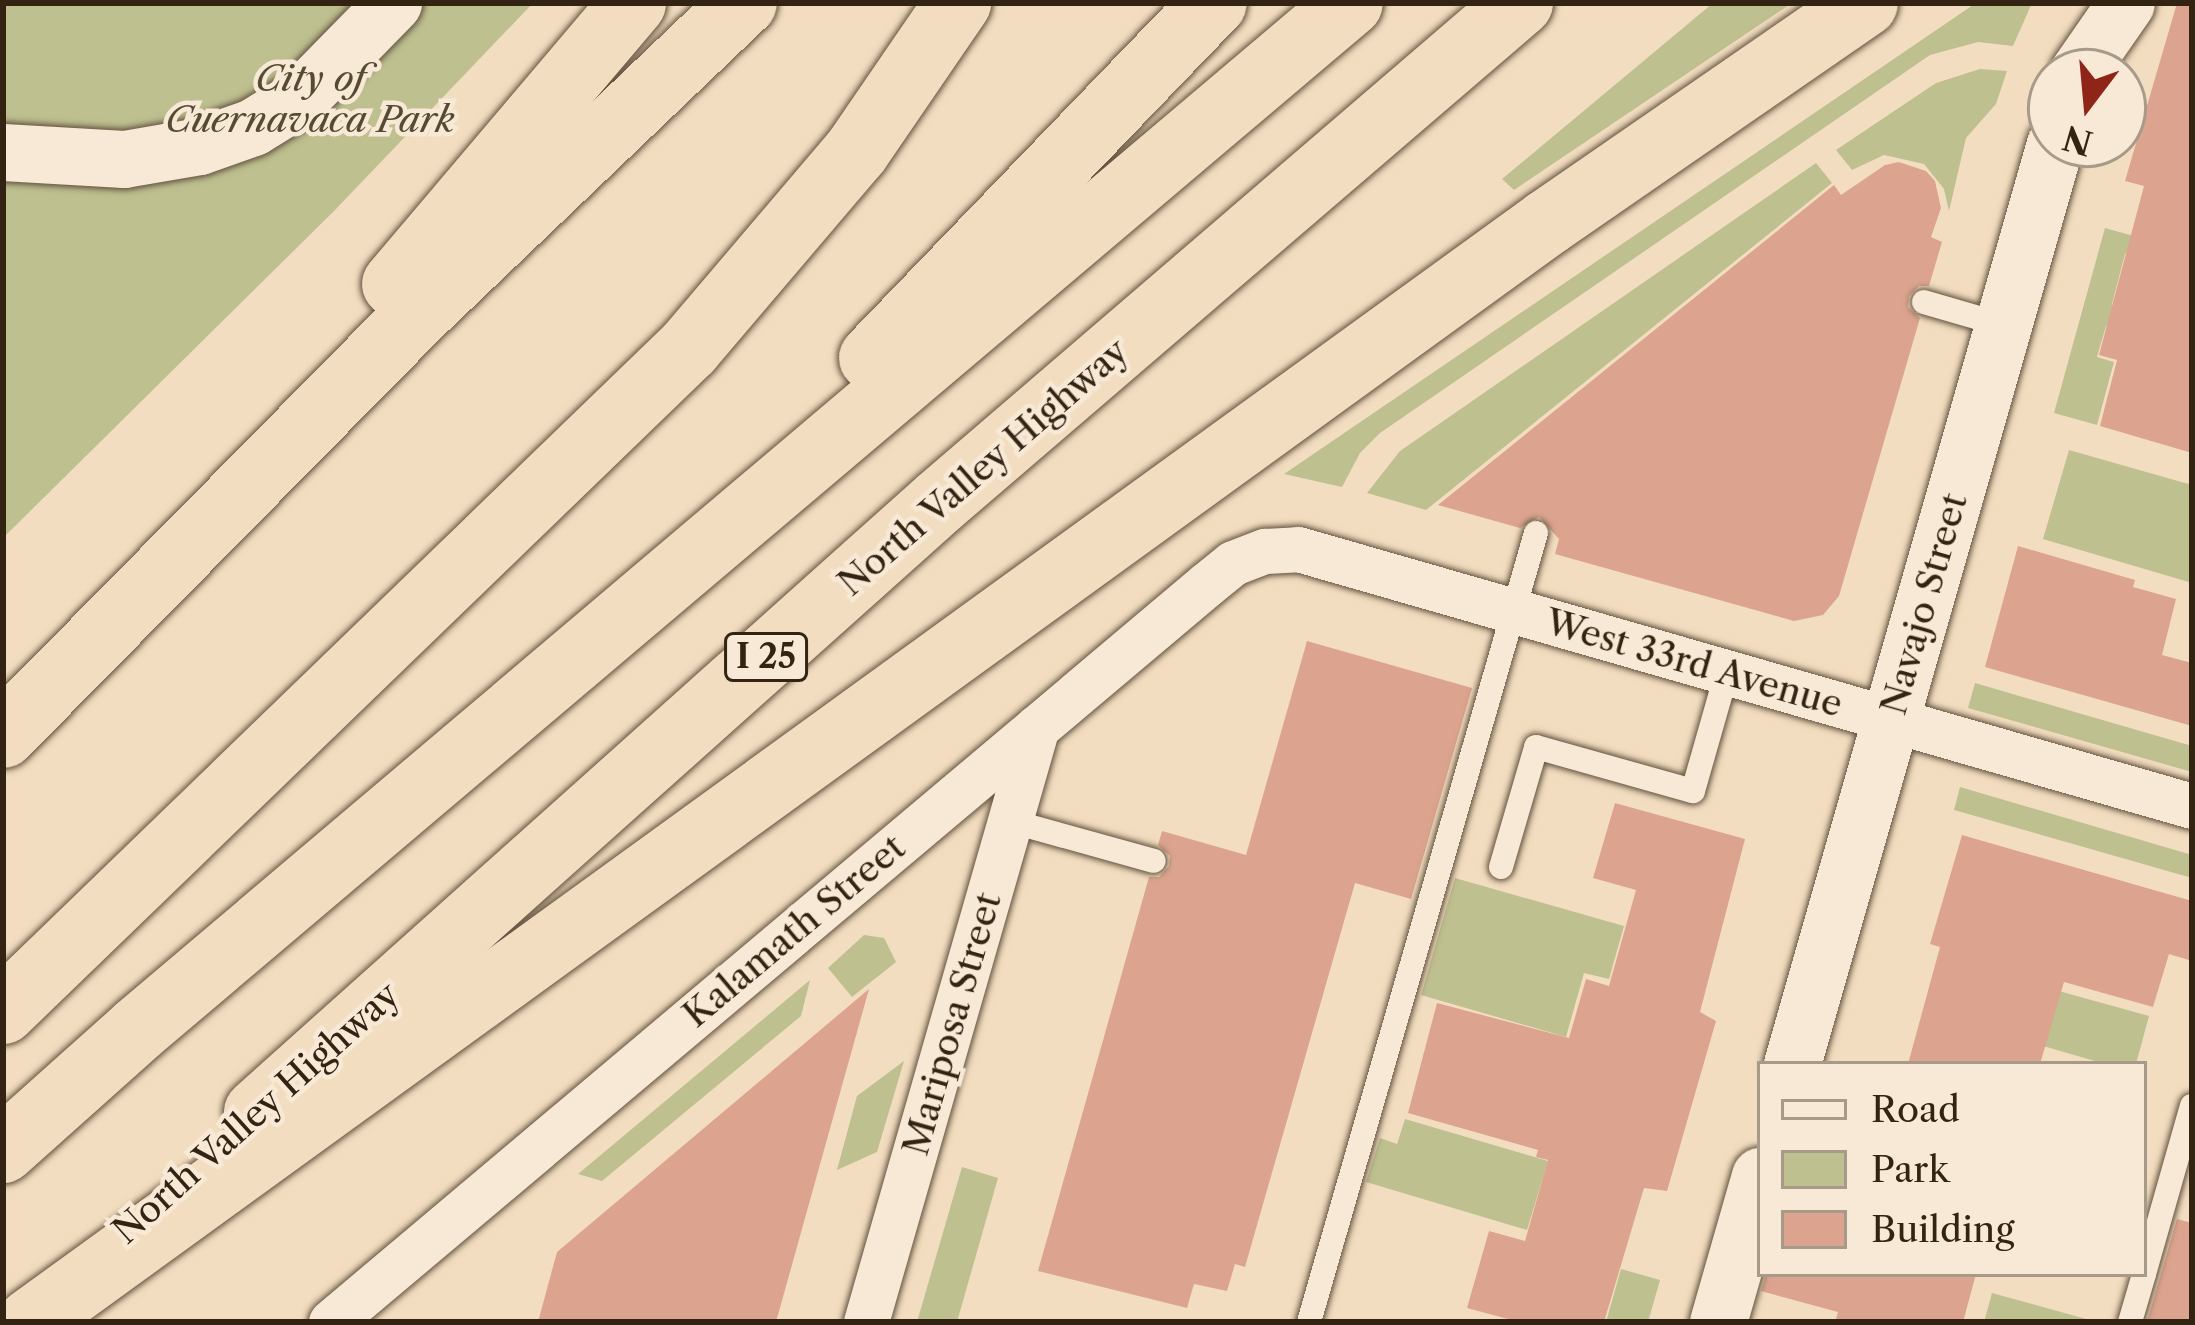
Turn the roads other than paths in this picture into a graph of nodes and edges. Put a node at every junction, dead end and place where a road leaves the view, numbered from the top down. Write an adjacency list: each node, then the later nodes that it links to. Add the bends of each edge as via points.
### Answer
1 (393, 3): 11 (street, via 301,98 253,127 124,159)
2 (633, 3): 19 (highway)
3 (744, 3): 19 (highway, via 418,314)
4 (958, 3): 28 (highway, via 843,169 689,348)
5 (1214, 3): 18 (highway)
6 (1350, 3): 18 (highway)
7 (1520, 3): 35 (highway, North Valley Highway / I 25, via 939,502)
8 (1865, 3): 35 (highway, via 1548,222)
9 (2126, 3): 10 (street)
10 (2095, 48)
11 (3, 152)
12 (2048, 168): 14 (street, Navajo Street)
13 (1924, 302): 14 (lane)
14 (2003, 325): 21 (street, Navajo Street)
15 (1536, 533): 17 (lane)
16 (1264, 551): 17 (street, West 33rd Avenue, via 1298,549); 22 (street, Kalamath Street, via 1234,563)
17 (1514, 611): 20 (street, West 33rd Avenue); 38 (lane)
18 (615, 624): 31 (highway)
19 (73, 664): 23 (highway)
20 (1726, 672): 21 (street, West 33rd Avenue); 27 (lane, via 1693,791 1536,747)
21 (1891, 719): 24 (street, West 33rd Avenue); 29 (street, Navajo Street)
22 (1037, 727): 25 (street, Mariposa Street); 36 (street, Kalamath Street)
23 (3, 735)
24 (2192, 806)
25 (1010, 821): 26 (lane); 37 (street, Mariposa Street)
26 (1154, 861)
27 (1501, 867)
28 (3, 1011)
29 (1793, 1061)
30 (2192, 1106): 33 (lane)
31 (3, 1150)
32 (1757, 1186): 39 (street)
33 (2147, 1264)
34 (2143, 1277): 40 (lane)
35 (26, 1322)
36 (331, 1322)
37 (866, 1322)
38 (1309, 1322)
39 (1718, 1322)
40 (2130, 1322)

